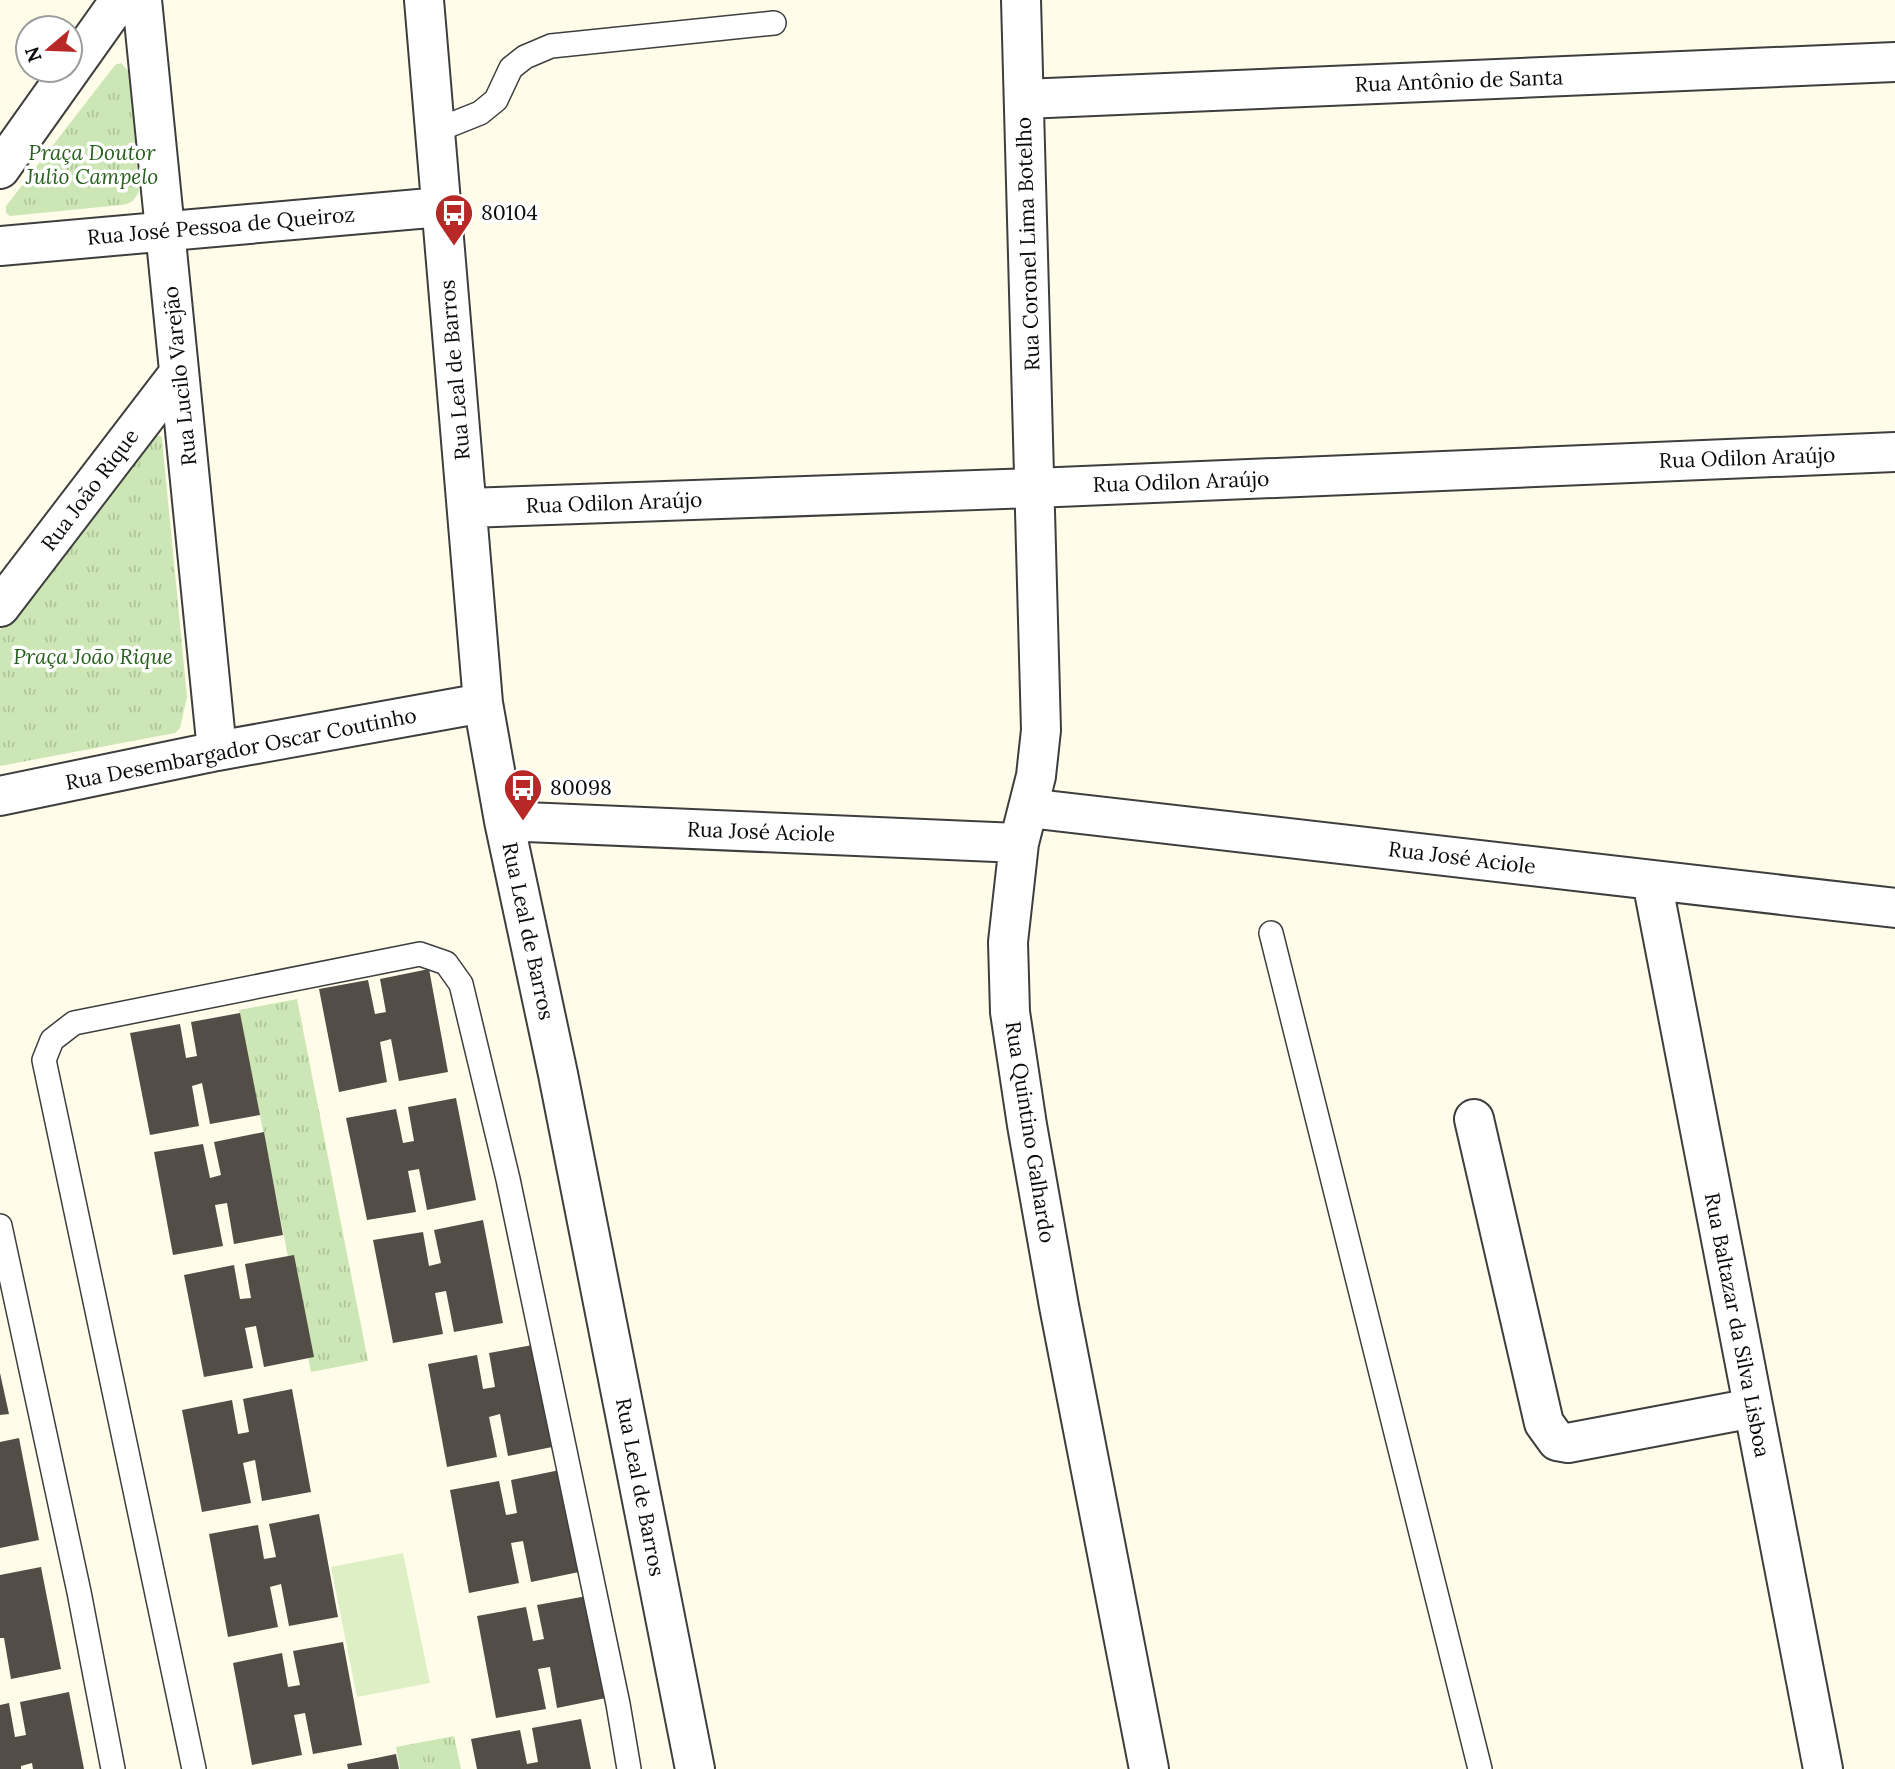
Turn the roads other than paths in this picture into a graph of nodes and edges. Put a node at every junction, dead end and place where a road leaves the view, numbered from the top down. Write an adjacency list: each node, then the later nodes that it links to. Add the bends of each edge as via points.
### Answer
1 (120, 0): 9 (street)
2 (142, 0): 11 (street, Rua Lucilo Varejão)
3 (424, 0): 8 (street, Rua Leal de Barros)
4 (1021, 0): 7 (street, Rua Coronel Lima Botelho)
5 (774, 23): 8 (lane, via 551,46 511,68 496,100 480,113)
6 (1895, 62): 7 (street, Rua Antônio de Santa)
7 (1024, 99): 15 (street, Rua Coronel Lima Botelho)
8 (435, 131): 10 (street, Rua Leal de Barros)
9 (0, 169)
10 (441, 207): 11 (street, Rua José Pessoa de Queiroz); 16 (street, Rua Leal de Barros)
11 (165, 230): 12 (street, Rua José Pessoa de Queiroz); 13 (street, Rua Lucilo Varejão)
12 (0, 246)
13 (179, 373): 17 (street, Rua João Rique); 19 (street, Rua Lucilo Varejão)
14 (1895, 452): 15 (street, Rua Odilon Araújo)
15 (1035, 488): 16 (street, Rua Odilon Araújo); 22 (street, Rua Quintino Galhardo, via 1041,730 1036,776)
16 (467, 508): 18 (street, Rua Leal de Barros)
17 (0, 607)
18 (483, 703): 19 (street, Rua Desembargador Oscar Coutinho); 21 (street, Rua Leal de Barros)
19 (217, 751): 20 (street, Rua Desembargador Oscar Coutinho)
20 (0, 796)
21 (504, 821): 22 (street, Rua José Aciole); 32 (street, Rua Leal de Barros)
22 (1023, 825): 23 (street, Rua José Aciole, via 1174,824); 33 (street, Rua Quintino Galhardo, via 1008,942 1010,1012 1059,1306)
23 (1652, 881): 24 (street, Rua José Aciole); 28 (street, Rua Baltazar da Silva Lisboa)
24 (1895, 908)
25 (1271, 933): 34 (lane)
26 (1474, 1119): 28 (street, via 1545,1423 1557,1441 1568,1443)
27 (0, 1226): 29 (lane)
28 (1753, 1408): 35 (street, Rua Baltazar da Silva Lisboa)
29 (113, 1769)
30 (194, 1769): 31 (lane, via 44,1060 52,1040 74,1023 420,954 446,962 461,984 511,1192)
31 (629, 1769)
32 (695, 1769)
33 (1149, 1769)
34 (1480, 1769)
35 (1823, 1769)

